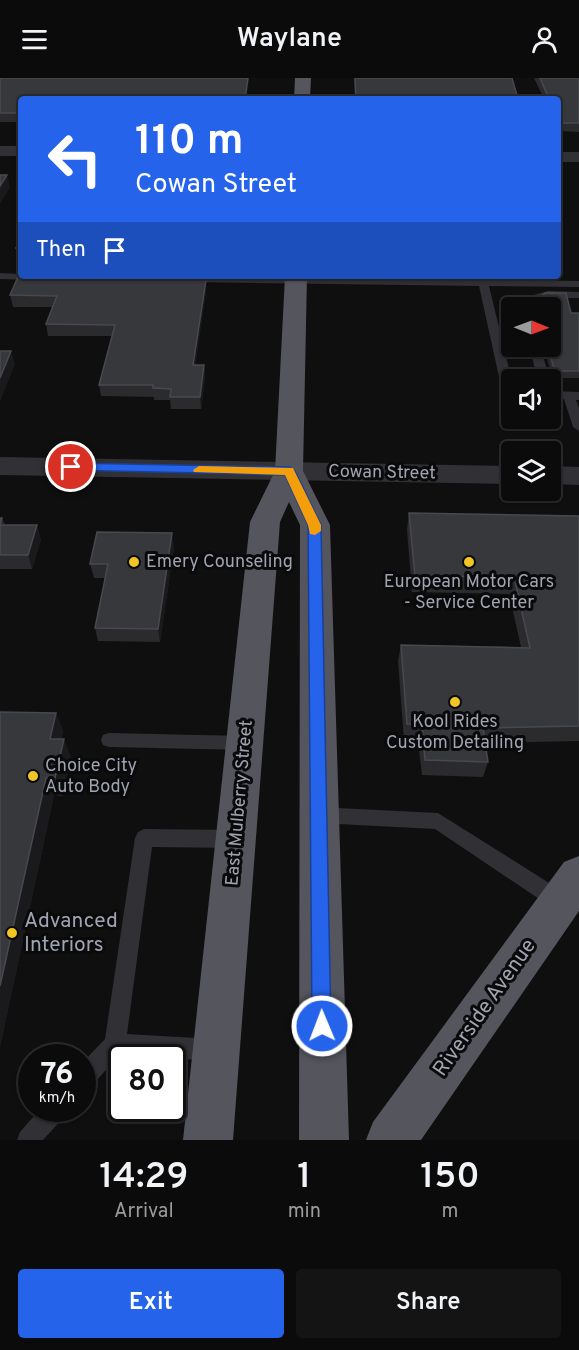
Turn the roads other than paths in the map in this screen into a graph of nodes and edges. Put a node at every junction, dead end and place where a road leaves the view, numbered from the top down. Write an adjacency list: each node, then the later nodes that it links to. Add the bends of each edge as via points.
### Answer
1 (303, 78): 2 (highway)
2 (302, 96)
3 (0, 151): 4 (street)
4 (18, 151)
5 (561, 157): 6 (street)
6 (579, 157)
7 (0, 276): 8 (lane)
8 (18, 276)
9 (296, 279): 19 (highway, East Mulberry Street)
10 (343, 279): 11 (lane)
11 (483, 282): 12 (lane); 15 (lane)
12 (579, 284)
13 (579, 295): 14 (lane)
14 (535, 297)
15 (503, 369)
16 (574, 396): 17 (lane)
17 (579, 427)
18 (0, 466): 19 (street, Cowan Street)
19 (289, 471): 20 (street, Cowan Street); 24 (highway, East Mulberry Street, via 265,522); 25 (highway, East Mulberry Street, via 315,525)
20 (501, 475)
21 (561, 475): 22 (street)
22 (579, 476)
23 (109, 740): 24 (lane)
24 (246, 743): 26 (highway, East Mulberry Street)
25 (318, 815): 27 (lane, via 438,821); 36 (highway, East Mulberry Street)
26 (237, 839): 28 (lane, via 144,838); 30 (highway, East Mulberry Street)
27 (569, 888): 37 (highway, Riverside Avenue)
28 (115, 1044)
29 (186, 1048): 30 (lane)
30 (218, 1050): 35 (highway, East Mulberry Street)
31 (108, 1052): 32 (lane)
32 (96, 1065)
33 (44, 1122): 34 (lane)
34 (28, 1140)
35 (208, 1140)
36 (324, 1140)
37 (391, 1140)

